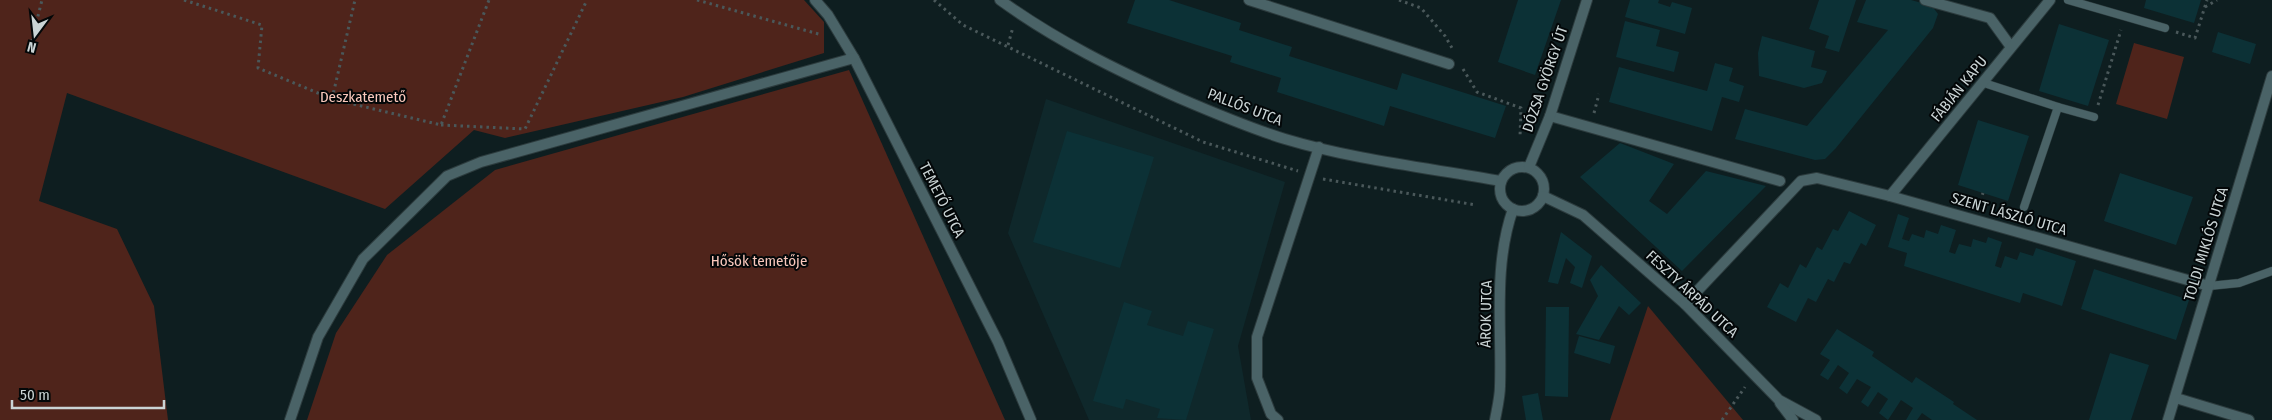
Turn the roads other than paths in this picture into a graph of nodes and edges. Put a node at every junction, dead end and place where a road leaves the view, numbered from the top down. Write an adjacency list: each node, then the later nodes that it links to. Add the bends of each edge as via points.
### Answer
1 (815, 0): 10 (street, TEMETŐ UTCA)
2 (1000, 0): 17 (street, PALLÓS UTCA, via 1030,22 1113,69 1222,116 1286,139)
3 (1249, 0): 11 (street)
4 (1587, 0): 15 (street, DÓZSA GYÖRGY ÚT)
5 (1925, 0): 9 (street, via 1990,18)
6 (2050, 0): 9 (street, FÁBIÁN KAPU)
7 (2068, 0): 8 (lane)
8 (2164, 28)
9 (2011, 47): 13 (street, FÁBIÁN KAPU)
10 (854, 58): 30 (street, via 481,162 447,176 363,259 318,337); 31 (street, TEMETŐ UTCA, via 998,342)
11 (1454, 63)
12 (2272, 76): 26 (street, TOLDI MIKLÓS UTCA)
13 (1984, 83): 14 (lane); 22 (street, FÁBIÁN KAPU)
14 (2058, 106): 16 (lane); 23 (lane)
15 (1550, 116): 18 (street, DÓZSA GYÖRGY ÚT); 20 (street)
16 (2094, 118)
17 (1319, 146): 19 (street, PALLÓS UTCA, via 1397,164); 32 (street, via 1258,337 1257,378 1272,414)
18 (1530, 167): 19 (street, via 1512,168); 21 (street, via 1542,179)
19 (1500, 181): 24 (street, via 1501,197)
20 (1780, 181)
21 (1543, 196): 24 (street, via 1532,209 1522,212); 27 (street, FESZTY ÁRPÁD UTCA, via 1582,215)
22 (1890, 196): 26 (street, SZENT LÁSZLÓ UTCA); 27 (street, SZENT LÁSZLÓ UTCA, via 1817,178 1801,181)
23 (2024, 207)
24 (1513, 209): 33 (street, ÁROK UTCA, via 1505,231 1499,306 1500,387)
25 (2272, 271): 26 (lane, via 2240,283)
26 (2209, 286): 28 (street, TOLDI MIKLÓS UTCA)
27 (1685, 304): 29 (street, FESZTY ÁRPÁD UTCA)
28 (2176, 398): 36 (street, TOLDI MIKLÓS UTCA); 37 (street)
29 (1778, 400): 34 (street); 35 (street, FESZTY ÁRPÁD UTCA)
30 (290, 420)
31 (1031, 420)
32 (1278, 420)
33 (1495, 420)
34 (1793, 420)
35 (1816, 420)
36 (2168, 420)
37 (2249, 420)

